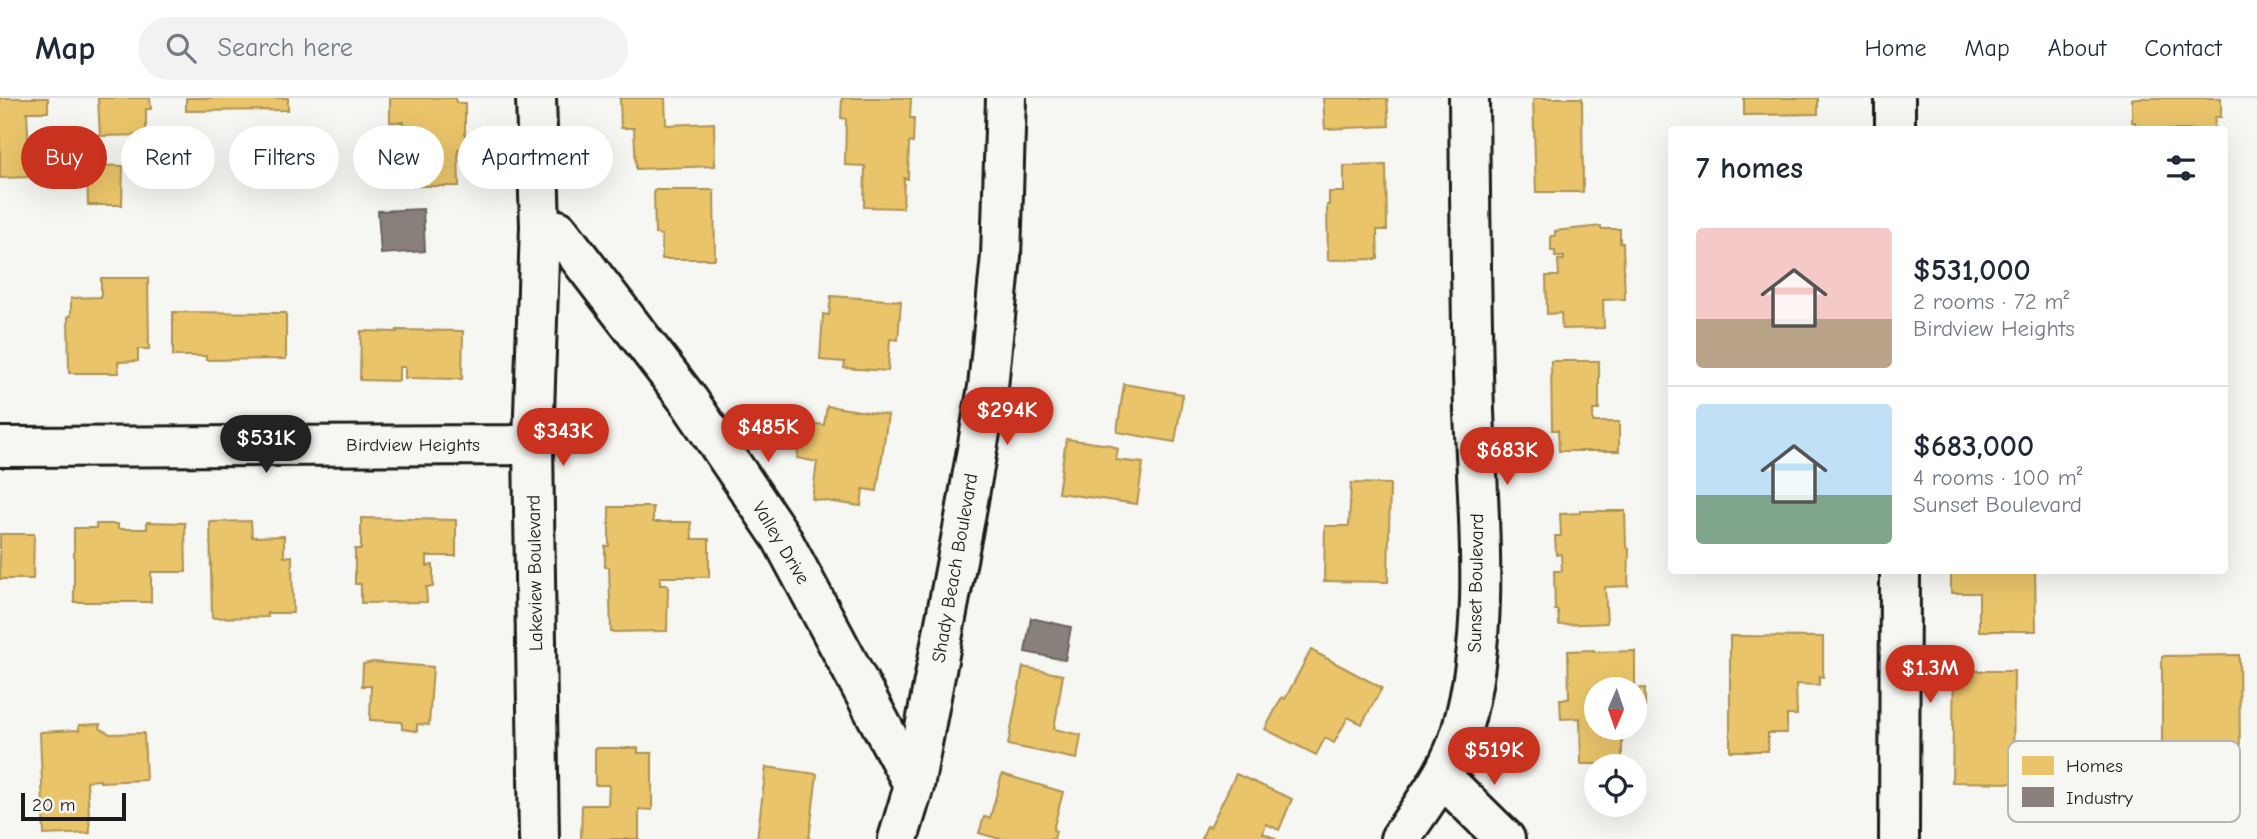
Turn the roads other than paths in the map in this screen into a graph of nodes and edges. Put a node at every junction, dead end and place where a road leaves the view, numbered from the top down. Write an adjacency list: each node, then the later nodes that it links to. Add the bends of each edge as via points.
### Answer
1 (536, 98): 6 (street, Lakeview Boulevard)
2 (1006, 98): 11 (street, Shady Beach Boulevard, via 1001,256 988,387)
3 (1469, 98): 10 (street, Sunset Boulevard, via 1479,627 1462,731)
4 (1895, 98): 5 (street)
5 (1895, 126)
6 (540, 226): 7 (street, Lakeview Boulevard); 11 (street, Valley Drive, via 558,230 689,401 781,537)
7 (533, 444): 8 (street, Birdview Heights); 12 (street, Lakeview Boulevard)
8 (0, 447)
9 (1900, 574): 16 (street)
10 (1441, 778): 14 (street, Sunset Boulevard); 15 (street)
11 (914, 786): 13 (street, Shady Beach Boulevard)
12 (540, 839)
13 (898, 839)
14 (1400, 839)
15 (1505, 839)
16 (1899, 839)

